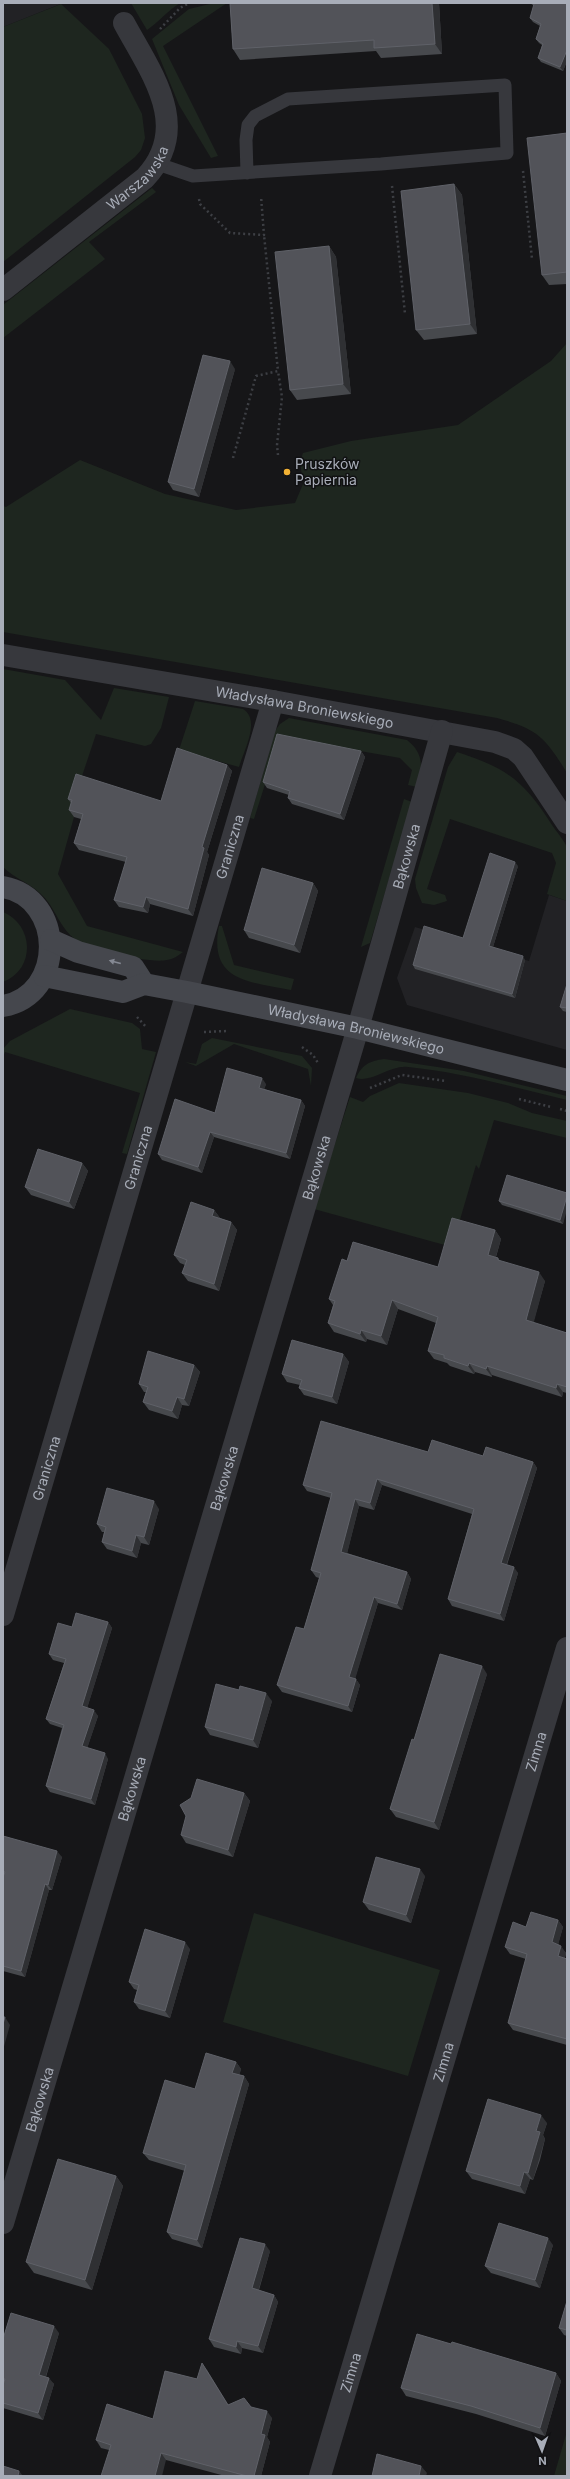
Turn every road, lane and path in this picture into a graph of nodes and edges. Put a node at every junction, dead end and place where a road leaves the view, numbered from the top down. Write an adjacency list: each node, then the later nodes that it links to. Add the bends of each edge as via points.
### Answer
1 (190, 3): 3 (path, via 180,8)
2 (124, 23): 6 (street, Warszawska, via 162,96 166,111 168,138)
3 (154, 32)
4 (508, 133): 5 (lane, via 507,153); 7 (lane, via 504,85 288,99 255,116 248,125 246,140); 10 (path, via 520,146)
5 (390, 163): 7 (lane); 12 (path)
6 (158, 164): 8 (lane); 11 (street, Warszawska, via 145,178)
7 (253, 172): 8 (lane); 9 (path)
8 (193, 176): 9 (path, via 200,204 230,234)
9 (264, 235): 13 (path)
10 (532, 259)
11 (3, 290)
12 (405, 314)
13 (278, 371): 14 (path, via 282,397); 15 (path, via 256,376)
14 (278, 455)
15 (233, 458)
16 (3, 655): 17 (street, Władysława Broniewskiego)
17 (273, 701): 18 (street, Władysława Broniewskiego); 24 (street, Graniczna)
18 (442, 731): 19 (street, Władysława Broniewskiego, via 495,742 514,749 544,785); 27 (street, Bąkowska)
19 (567, 823)
20 (3, 887): 21 (street, via 19,892 37,907 49,928)
21 (51, 940): 22 (street, via 51,953); 23 (street, one-way to 21, via 133,966 78,952)
22 (44, 976): 23 (street, via 123,992); 25 (street, via 35,989 23,998)
23 (144, 984): 24 (street, Władysława Broniewskiego)
24 (187, 992): 27 (street, Władysława Broniewskiego); 38 (street, Graniczna)
25 (3, 1006)
26 (130, 1014): 28 (path, via 141,1019)
27 (358, 1028): 33 (street, Władysława Broniewskiego); 40 (street, Bąkowska)
28 (149, 1032)
29 (230, 1032): 30 (path, via 210,1030)
30 (200, 1035)
31 (299, 1045): 32 (path, via 313,1055)
32 (319, 1067)
33 (567, 1080)
34 (453, 1082): 35 (path, via 402,1075)
35 (365, 1090)
36 (513, 1098): 37 (path)
37 (534, 1103)
38 (3, 1615)
39 (567, 1648): 41 (street, Zimna)
40 (3, 2223)
41 (320, 2476)

